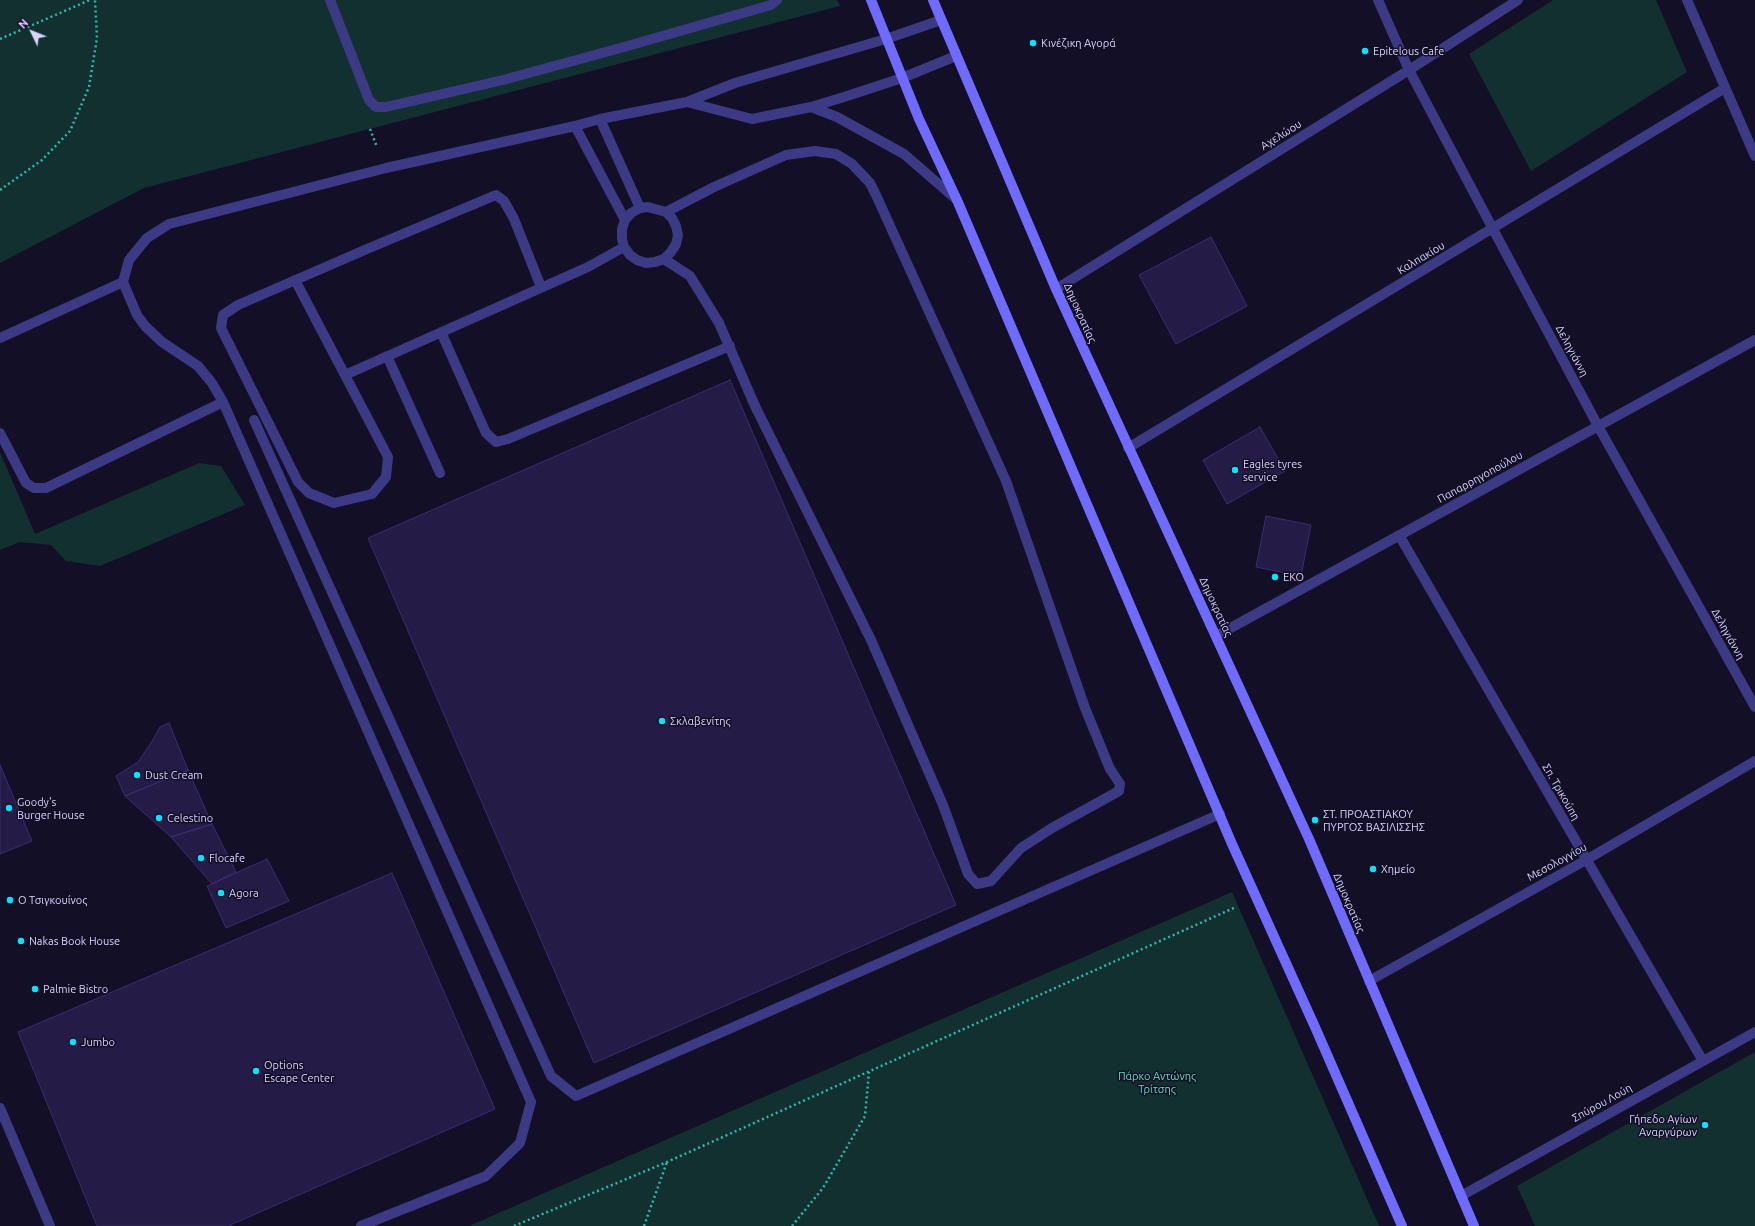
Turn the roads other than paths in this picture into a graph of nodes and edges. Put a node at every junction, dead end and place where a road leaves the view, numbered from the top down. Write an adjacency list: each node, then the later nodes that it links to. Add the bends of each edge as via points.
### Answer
1 (330, 0): 2 (street, via 369,100 376,107 386,107 624,48 771,5)
2 (777, 0)
3 (871, 0): 9 (main road)
4 (933, 0): 8 (main road, Δημοκρατίας)
5 (1378, 0): 11 (street, Δεληγιάννη)
6 (1518, 0): 11 (street, Αχελώου)
7 (1687, 0): 13 (street)
8 (941, 20): 9 (street); 10 (main road, Δημοκρατίας)
9 (886, 39): 12 (main road); 14 (street, via 735,82)
10 (956, 56): 12 (street); 29 (main road, Δημοκρατίας)
11 (1409, 70): 23 (street, Δεληγιάννη); 29 (street, Αχελώου)
12 (902, 78): 15 (street); 19 (main road)
13 (1725, 88): 18 (street); 23 (street, Καλπακίου)
14 (687, 102): 15 (street, via 752,119); 16 (street)
15 (811, 106): 19 (street, via 837,117 904,154)
16 (600, 119): 17 (street); 20 (street)
17 (575, 126): 22 (street); 27 (street, via 386,168 169,224 147,238 129,260)
18 (1755, 156)
19 (957, 200): 46 (main road)
20 (640, 208): 21 (street, via 648,207); 22 (street)
21 (666, 212): 25 (street, via 672,218 678,235 674,248); 33 (street, via 714,186 786,155 815,151 836,154 852,164 870,183 876,195 1006,481 1085,708 1110,769 1120,784 1119,791 1021,848 991,881 977,884 968,874 943,805 871,640 755,406)
22 (625, 220): 24 (street, via 622,229)
23 (1493, 229): 38 (street, Δεληγιάννη); 40 (street, Καλπακίου)
24 (624, 247): 25 (street, via 630,255 646,263); 28 (street, via 588,267)
25 (664, 259): 33 (street, via 690,276)
26 (295, 280): 28 (street, via 496,195 504,201 514,219); 35 (street); 35 (street, via 238,305 222,315 221,328 298,482 309,493 334,504 372,494 386,477 388,457)
27 (123, 282): 31 (street); 36 (street, via 137,315 145,326 162,342 198,366)
28 (541, 287): 30 (street)
29 (1056, 289): 40 (main road, Δημοκρατίας)
30 (441, 332): 33 (street, via 486,433 496,442); 34 (street)
31 (0, 338)
32 (1755, 340): 38 (street, Παπαρρηγοπούλου)
33 (730, 346)
34 (387, 356): 35 (street); 41 (street)
35 (345, 375)
36 (223, 402): 39 (street, via 46,488 34,488 26,483); 54 (street, via 531,1102 520,1143 486,1176)
37 (254, 420): 46 (street, via 551,1076 576,1096)
38 (1598, 426): 42 (street, Παπαρρηγοπούλου); 44 (street, Δεληγιάννη)
39 (0, 433)
40 (1128, 448): 43 (main road, Δημοκρατίας)
41 (440, 473)
42 (1399, 535): 43 (street, Παπαρρηγοπούλου); 47 (street, Σπ. Τρικούπη)
43 (1216, 636): 48 (main road, Δημοκρατίας, via 1309,839)
44 (1755, 707)
45 (1755, 761): 47 (street, Μεσολογγίου)
46 (1220, 814): 55 (main road)
47 (1586, 860): 48 (street, Μεσολογγίου); 50 (street, Σπ. Τρικούπη)
48 (1369, 981): 52 (main road, Δημοκρατίας)
49 (1755, 1032): 50 (street, Σπύρου Λούη)
50 (1703, 1061): 52 (street, Σπύρου Λούη)
51 (0, 1108): 53 (street)
52 (1461, 1196): 56 (main road, Δημοκρατίας)
53 (50, 1226)
54 (361, 1226)
55 (1402, 1226)
56 (1474, 1226)

